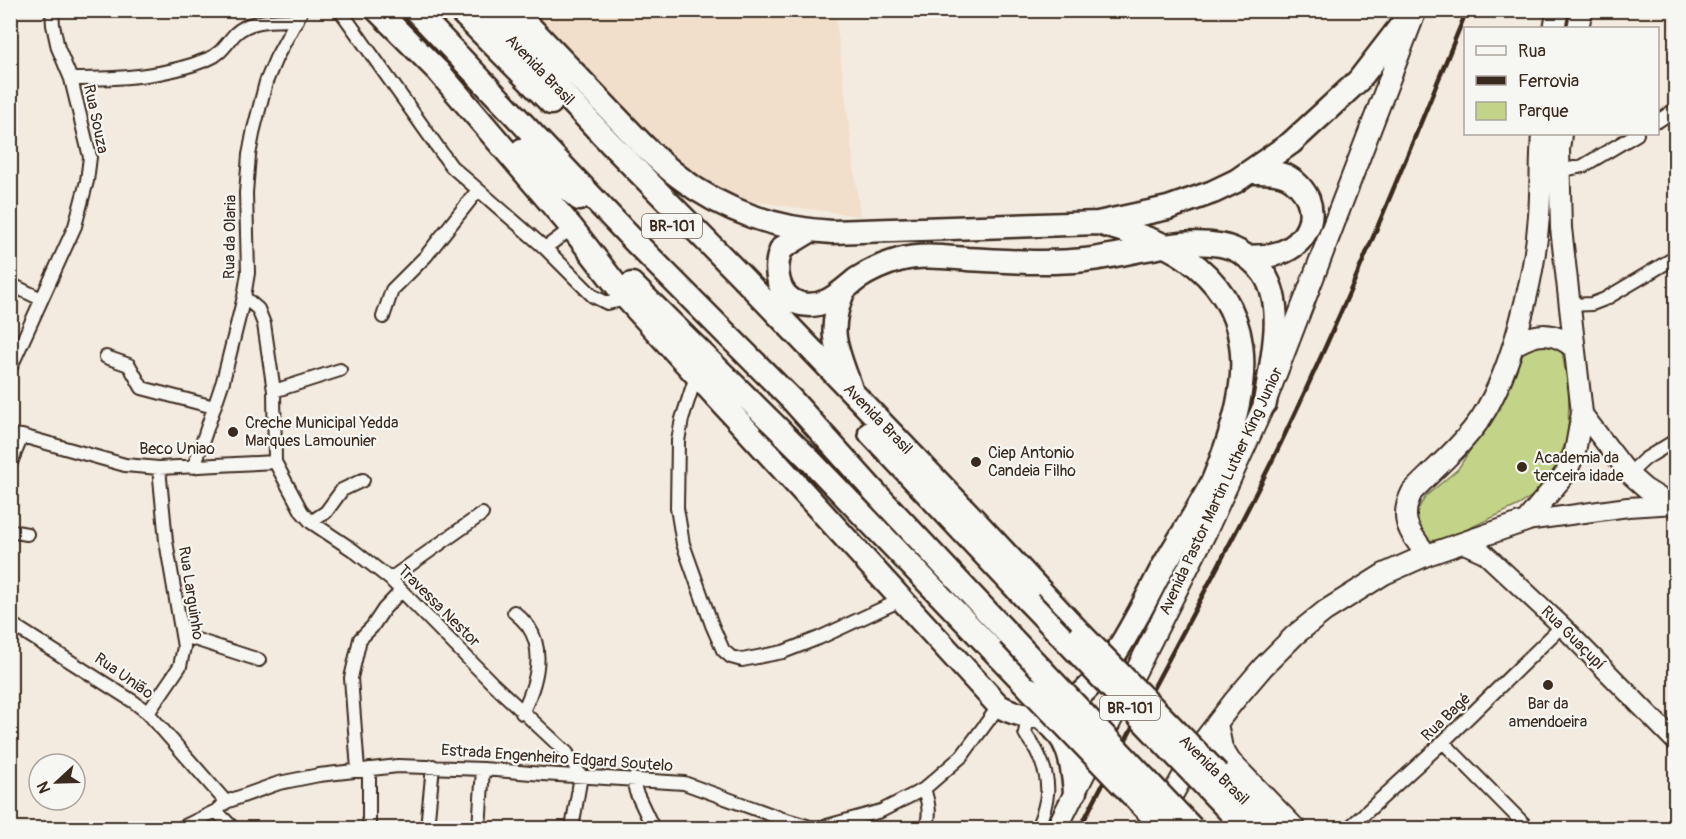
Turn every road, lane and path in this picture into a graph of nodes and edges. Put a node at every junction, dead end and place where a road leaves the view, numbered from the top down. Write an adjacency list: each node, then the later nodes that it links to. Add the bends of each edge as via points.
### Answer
1 (52, 10): 15 (street, Rua Souza, via 58,48)
2 (340, 10): 23 (street, via 451,166)
3 (377, 10): 14 (highway)
4 (415, 10): 27 (highway, BR-101)
5 (459, 10): 90 (highway, Avenida Brasil / BR-101, bridge, via 730,285 1029,602)
6 (485, 10): 46 (highway, Avenida Brasil)
7 (514, 10): 26 (highway, Avenida Brasil / BR-101, via 678,177 711,198 759,219)
8 (1414, 10): 22 (highway, via 1359,80 1291,143); 47 (main road, Avenida Pastor Martin Luther King Junior)
9 (1558, 10): 12 (main road)
10 (1582, 10): 13 (main road)
11 (299, 16): 15 (street, via 247,26 209,59 177,68 131,78); 34 (street, Rua da Olaria, via 266,82 254,129 246,193 248,273)
12 (1554, 27)
13 (1578, 27)
14 (438, 71): 25 (highway); 27 (highway, via 542,169)
15 (71, 79): 36 (street, Rua Souza, via 90,157 87,181 75,226)
16 (1676, 109): 17 (street)
17 (1659, 120)
18 (1542, 135): 39 (main road, via 1539,218 1530,281)
19 (1561, 135): 21 (main road)
20 (1635, 135): 21 (street, via 1583,166)
21 (1559, 171): 37 (main road)
22 (1250, 172): 24 (highway, via 1191,200); 30 (highway, via 1289,177 1307,196 1312,219 1295,245 1271,255)
23 (478, 190): 29 (street); 38 (street, via 426,256 392,290)
24 (1098, 223): 26 (highway, Avenida Brasil); 28 (highway)
25 (572, 228): 29 (street); 35 (highway); 102 (highway, bridge, via 811,461)
26 (810, 231): 33 (highway, via 782,248 777,257 777,279 798,303 828,301)
27 (634, 242): 103 (highway, BR-101, bridge, via 792,400)
28 (1162, 246): 30 (highway, via 1218,245); 33 (highway, via 1083,260 1027,262 928,256 900,260 875,269); 77 (highway, via 1185,257 1204,273 1227,301 1242,342 1244,372 1240,398 1213,481 1112,658 1082,693 1058,711)
29 (545, 248): 35 (street, via 593,296 607,303)
30 (1248, 257): 47 (highway, via 1265,276 1275,303 1276,328)
31 (1676, 257): 37 (street, via 1592,304)
32 (11, 285): 36 (street)
33 (843, 292): 46 (highway, via 833,331)
34 (244, 297): 45 (street, via 258,309 264,324); 48 (street, Rua da Olaria)
35 (627, 299): 44 (highway)
36 (41, 300): 42 (street, Rua Souza)
37 (1569, 305): 40 (main road)
38 (383, 317)
39 (1513, 346): 40 (main road, via 1531,337 1551,334); 65 (main road, via 1481,417 1407,502 1406,523)
40 (1574, 348): 49 (main road)
41 (106, 357): 48 (street, via 129,365 141,388)
42 (10, 369)
43 (339, 370): 45 (street)
44 (696, 376): 68 (highway); 68 (street, via 678,441 676,508 683,544 723,650 742,660 783,652)
45 (274, 391): 52 (street)
46 (853, 393): 90 (highway, Avenida Brasil, bridge)
47 (1265, 404): 87 (main road, Avenida Pastor Martin Luther King Junior, via 1206,532)
48 (214, 407): 54 (street, Rua da Olaria)
49 (1582, 413): 56 (street); 60 (main road, via 1575,452 1566,472)
50 (16, 436): 53 (street); 55 (street, Beco Uniao, via 125,465)
51 (1676, 441): 56 (street, via 1645,459)
52 (275, 462): 54 (street, Beco Uniao); 61 (street, Travessa Nestor, via 293,498)
53 (10, 465)
54 (194, 467): 55 (street, Beco Uniao)
55 (159, 468): 72 (street, Rua Larguinho, via 166,541)
56 (1629, 474): 58 (street)
57 (363, 480): 61 (street, via 342,490 326,513)
58 (1674, 505): 60 (street)
59 (482, 514): 66 (street)
60 (1526, 521): 64 (main road)
61 (311, 522): 66 (street, Travessa Nestor)
62 (10, 531): 63 (street)
63 (27, 534)
64 (1462, 543): 65 (main road); 71 (street, Rua Guaçupí, via 1484,553)
65 (1427, 555): 78 (main road, via 1384,574 1317,617 1263,668)
66 (390, 579): 67 (street, Travessa Nestor)
67 (401, 591): 76 (street, Travessa Nestor); 82 (street, via 360,639 353,668 352,705)
68 (903, 599): 74 (highway)
69 (514, 612): 76 (street, via 528,626 538,663 532,692)
70 (10, 623): 75 (street, Rua União)
71 (1562, 626): 79 (street, Rua Bagé); 80 (street, Rua Guaçupí)
72 (182, 634): 73 (street); 75 (street, Rua Larguinho, via 180,666)
73 (259, 660)
74 (999, 706): 77 (highway, via 1014,714); 86 (street, Estrada Engenheiro Edgard Soutelo, via 962,756)
75 (148, 713): 88 (street, Rua União)
76 (522, 713): 84 (street, Travessa Nestor, via 567,753)
77 (1034, 717): 87 (highway, via 1054,726 1067,746); 99 (street, via 1024,727 1025,733 1038,752 1048,793)
78 (1217, 724): 101 (main road, via 1201,744); 104 (main road, Avenida Brasil, via 1222,748 1230,761)
79 (1443, 742): 105 (street, Rua Bagé); 106 (street)
80 (1676, 742)
81 (433, 766): 82 (street, Estrada Engenheiro Edgard Soutelo); 83 (street, Estrada Engenheiro Edgard Soutelo); 94 (street)
82 (364, 769): 88 (street, Estrada Engenheiro Edgard Soutelo, via 279,783); 93 (street)
83 (483, 769): 84 (street, Estrada Engenheiro Edgard Soutelo); 95 (street)
84 (581, 776): 85 (street, Estrada Engenheiro Edgard Soutelo); 96 (street)
85 (633, 779): 86 (street, Estrada Engenheiro Edgard Soutelo, via 684,783 810,827 824,827 881,811); 97 (street)
86 (924, 789): 98 (street, via 929,813)
87 (1075, 792): 100 (main road, Avenida Pastor Martin Luther King Junior)
88 (226, 802): 89 (street, Estrada Engenheiro Edgard Soutelo)
89 (216, 811): 91 (street, Estrada Engenheiro Edgard Soutelo); 92 (street)
90 (1252, 822)
91 (181, 828)
92 (233, 828)
93 (369, 828)
94 (427, 828)
95 (479, 828)
96 (572, 828)
97 (653, 828)
98 (925, 828)
99 (1037, 828)
100 (1057, 828)
101 (1153, 828)
102 (1164, 828)
103 (1192, 828)
104 (1295, 828)
105 (1349, 828)
106 (1528, 828)

